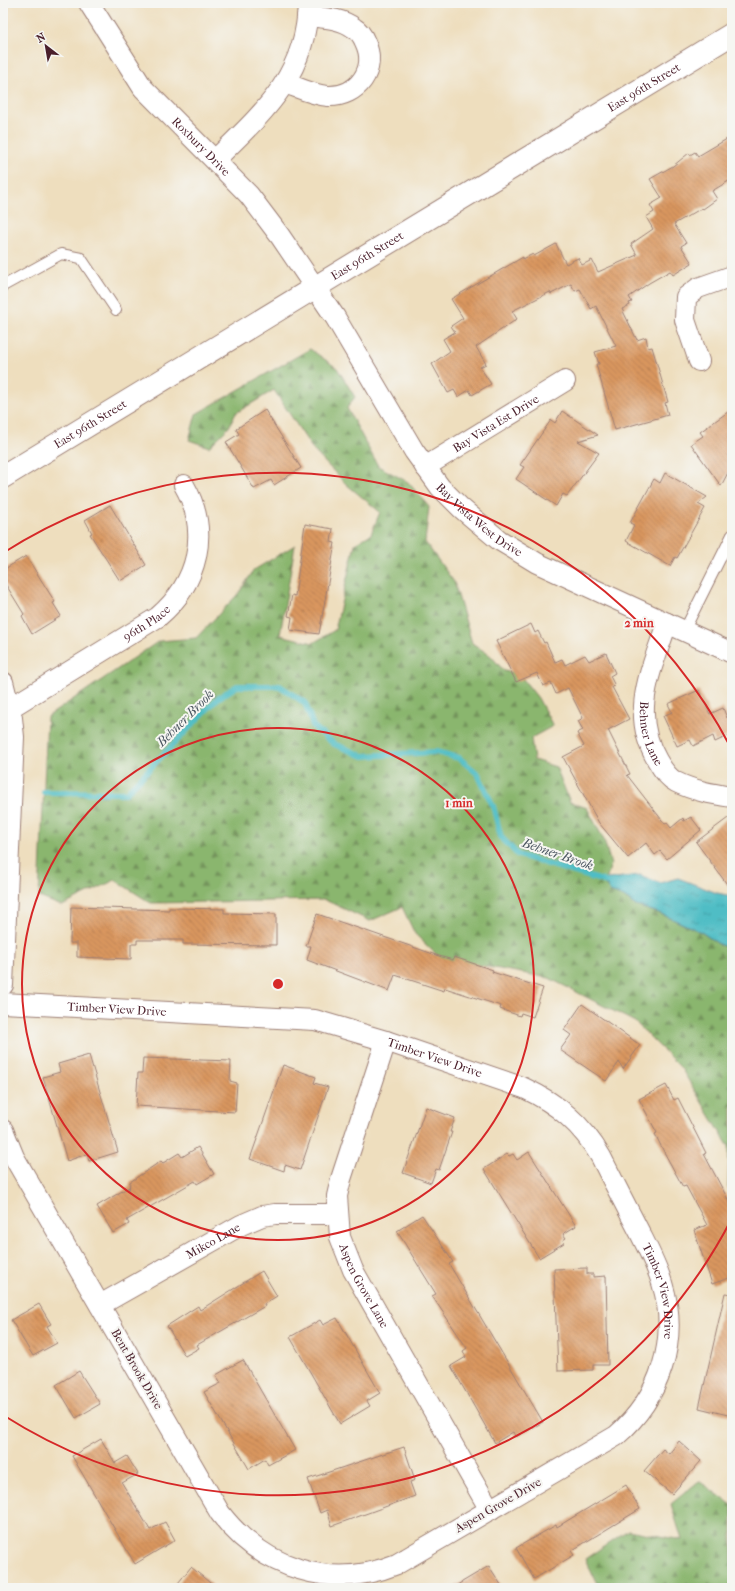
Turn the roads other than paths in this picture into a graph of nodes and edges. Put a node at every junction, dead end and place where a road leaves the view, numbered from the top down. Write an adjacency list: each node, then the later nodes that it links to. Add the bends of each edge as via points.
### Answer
1 (90, 3): 5 (street, Roxbury Drive, via 143,88)
2 (308, 10): 4 (street, via 302,47); 4 (street, via 356,29 368,48 368,73 361,83 342,95 317,95)
3 (732, 34): 8 (main road, East 96th Street)
4 (285, 83): 5 (street, via 253,123)
5 (215, 160): 8 (street, Roxbury Drive, via 249,195)
6 (732, 276): 10 (street, via 698,288 686,297 685,320)
7 (3, 286): 9 (lane, via 61,254 81,258)
8 (316, 288): 12 (street, Bay Vista West Drive); 13 (main road, East 96th Street)
9 (116, 310)
10 (699, 361)
11 (566, 381): 12 (street, Bay Vista Est Drive)
12 (425, 467): 16 (street, Bay Vista West Drive, via 461,508 499,540 537,562)
13 (3, 477)
14 (184, 485): 19 (street, 96th Place, via 196,514 199,534 194,565 186,584 168,610)
15 (732, 535): 16 (lane)
16 (675, 627): 17 (street, Bay Vista West Drive); 20 (street, Behner Lane, via 645,691 643,718 649,744 660,766 676,782 697,790)
17 (732, 653)
18 (3, 682): 19 (street)
19 (10, 708): 21 (street, via 14,737)
20 (732, 797)
21 (3, 986)
22 (3, 1003): 23 (street, Timber View Drive, via 288,1017 315,1020)
23 (386, 1041): 25 (street, Aspen Grove Lane, via 341,1179 337,1196); 27 (street, Timber View Drive, via 524,1088 557,1106 584,1130 601,1157 663,1284 669,1331 666,1353)
24 (3, 1130): 26 (street, Bent Brook Drive, via 14,1158)
25 (337, 1214): 26 (street, Mikco Lane, via 262,1216 241,1225); 28 (street, Aspen Grove Lane, via 341,1241 353,1270)
26 (100, 1305): 29 (street, Bent Brook Drive, via 223,1516 254,1548 277,1562)
27 (658, 1378): 28 (street, Aspen Grove Drive, via 648,1401 616,1436)
28 (490, 1510): 29 (street, Aspen Grove Drive, via 387,1568 358,1575)
29 (308, 1572)

